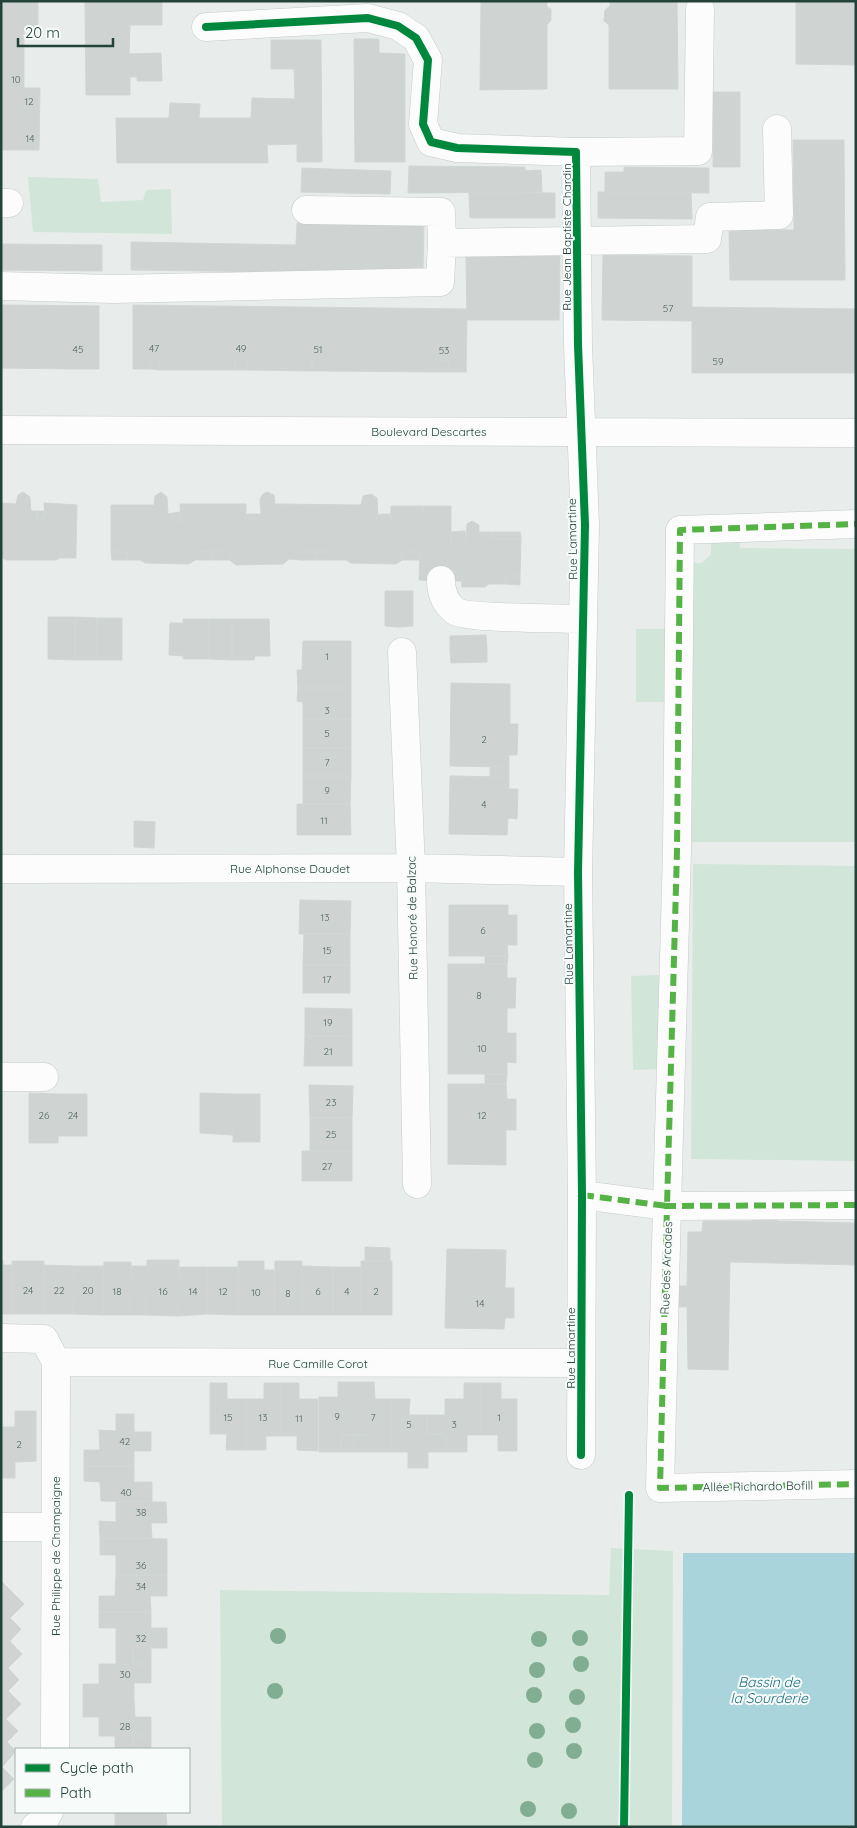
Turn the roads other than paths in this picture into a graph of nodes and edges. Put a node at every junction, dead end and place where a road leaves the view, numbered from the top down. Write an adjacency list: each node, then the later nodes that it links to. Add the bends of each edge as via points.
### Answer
1 (700, 9): 4 (street, via 698,151)
2 (206, 27): 4 (street, Rue Jean Baptiste Chardin, via 368,18 398,26 416,38 428,60 423,124 431,142 457,148)
3 (777, 129): 6 (street, via 779,215 710,217 707,239)
4 (576, 152): 6 (street, Rue Jean Baptiste Chardin)
5 (306, 210): 7 (street, via 441,212)
6 (577, 240): 7 (street); 10 (street, Rue Jean Baptiste Chardin)
7 (442, 243): 8 (street, via 440,282 113,289)
8 (1, 286)
9 (1, 430): 10 (street, Boulevard Descartes)
10 (581, 432): 11 (street, Boulevard Descartes); 14 (street, Rue Lamartine, via 585,525)
11 (856, 433)
12 (856, 524): 24 (street, via 680,530 678,851)
13 (441, 580): 14 (street, via 445,600 457,612 487,616)
14 (583, 618): 18 (street, Rue Lamartine)
15 (402, 652): 16 (street, Rue Honoré de Balzac)
16 (411, 868): 17 (street, Rue Alphonse Daudet); 18 (street, Rue Alphonse Daudet); 21 (street, Rue Honoré de Balzac)
17 (1, 869)
18 (578, 872): 22 (street, Rue Lamartine)
19 (1, 1077): 20 (street)
20 (44, 1077)
21 (417, 1184)
22 (582, 1195): 24 (street); 27 (street, Rue Lamartine)
23 (856, 1205): 24 (street, Rue des Arcades)
24 (667, 1206): 30 (street, Rue des Arcades)
25 (1, 1338): 26 (street, via 44,1339)
26 (56, 1362): 27 (street, Rue Camille Corot); 32 (street, Rue Philippe de Champaigne)
27 (581, 1363): 28 (street, Rue Lamartine)
28 (581, 1455)
29 (856, 1484): 30 (street, Allée Richardo Bofill)
30 (660, 1488)
31 (1, 1527): 32 (street)
32 (54, 1528): 33 (street, Rue Philippe de Champaigne)
33 (55, 1748)
34 (48, 1813): 35 (street)
35 (35, 1827)

